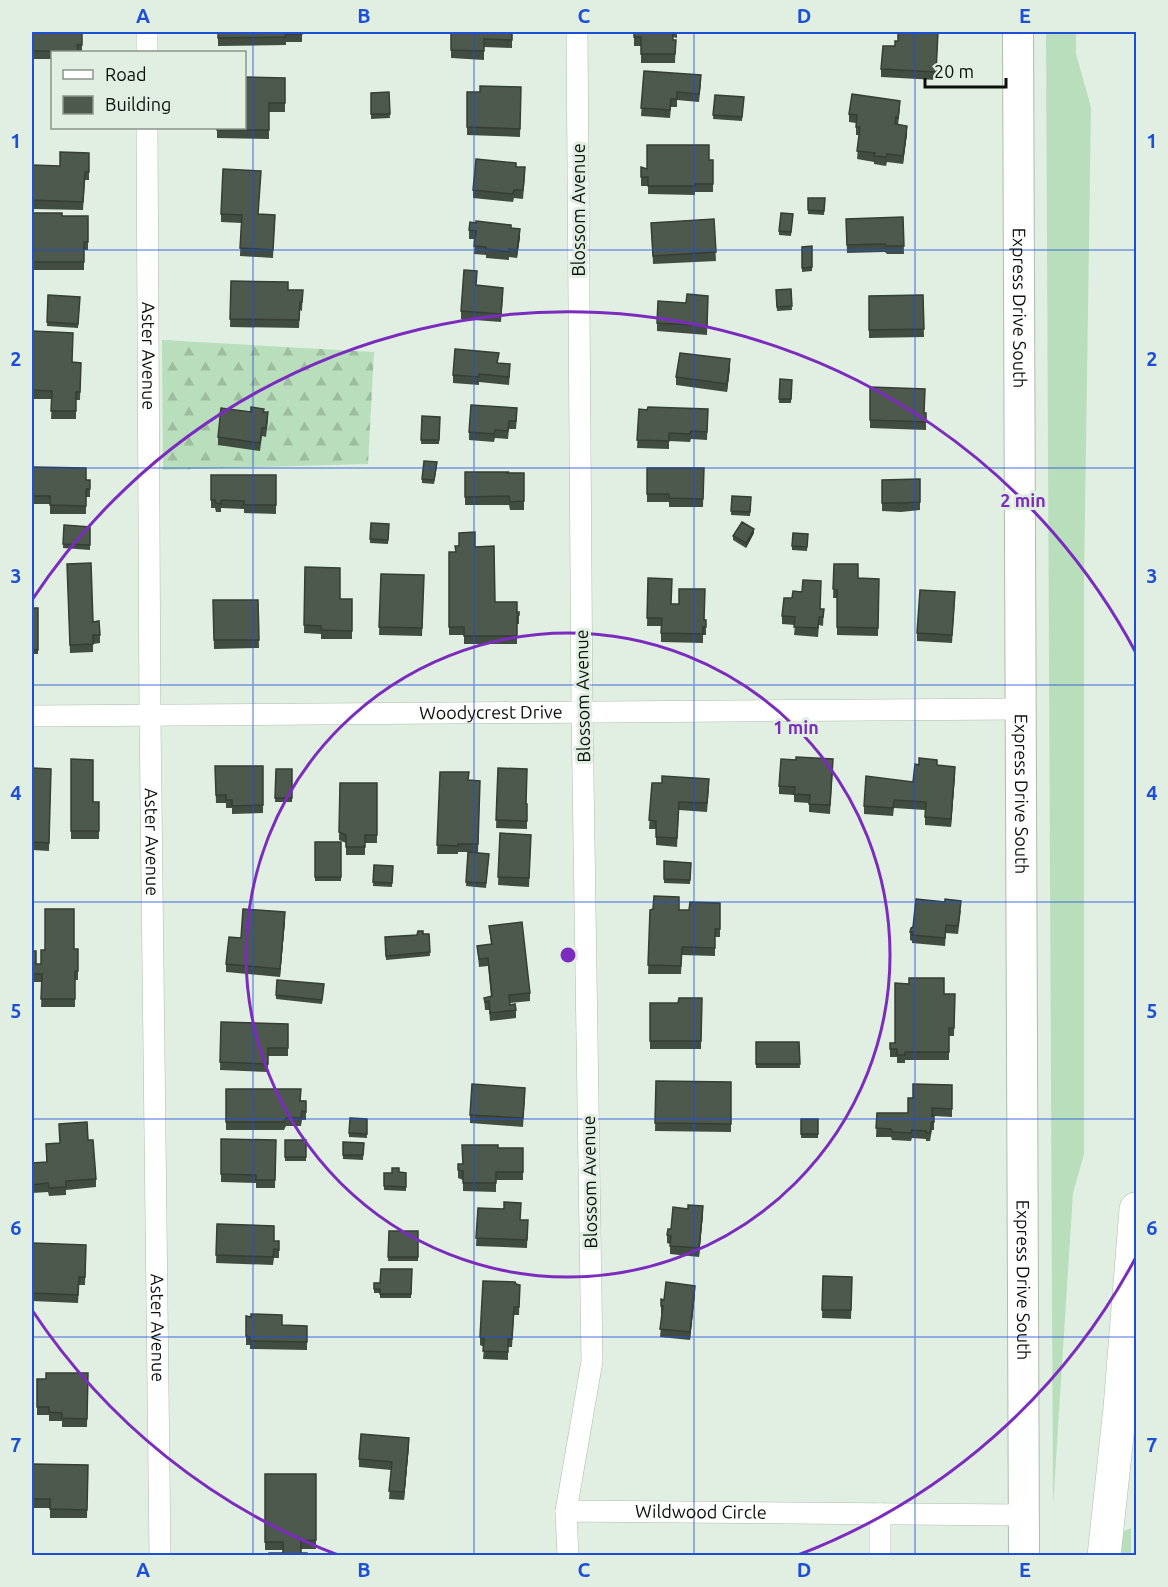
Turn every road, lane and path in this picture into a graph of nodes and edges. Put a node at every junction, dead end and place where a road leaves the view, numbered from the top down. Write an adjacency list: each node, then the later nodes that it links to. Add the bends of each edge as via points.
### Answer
1 (147, 32): 4 (street)
2 (577, 32): 7 (street, Blossom Avenue)
3 (1018, 32): 6 (main road, Express Drive South)
4 (147, 51)
5 (147, 129): 9 (street, Aster Avenue)
6 (1022, 708): 7 (street, Woodycrest Drive); 13 (main road, Express Drive South)
7 (582, 712): 9 (street, Woodycrest Drive); 11 (street, Blossom Avenue, via 592,1361)
8 (32, 716): 9 (street, Woodycrest Drive)
9 (150, 716): 14 (street, Aster Avenue)
10 (1137, 1209): 18 (highway)
11 (566, 1511): 12 (street, Wildwood Circle); 15 (street)
12 (880, 1514): 13 (street, Wildwood Circle); 16 (street)
13 (1024, 1515): 17 (main road, Express Drive South)
14 (160, 1556)
15 (568, 1556)
16 (880, 1556)
17 (1024, 1556)
18 (1104, 1556)

